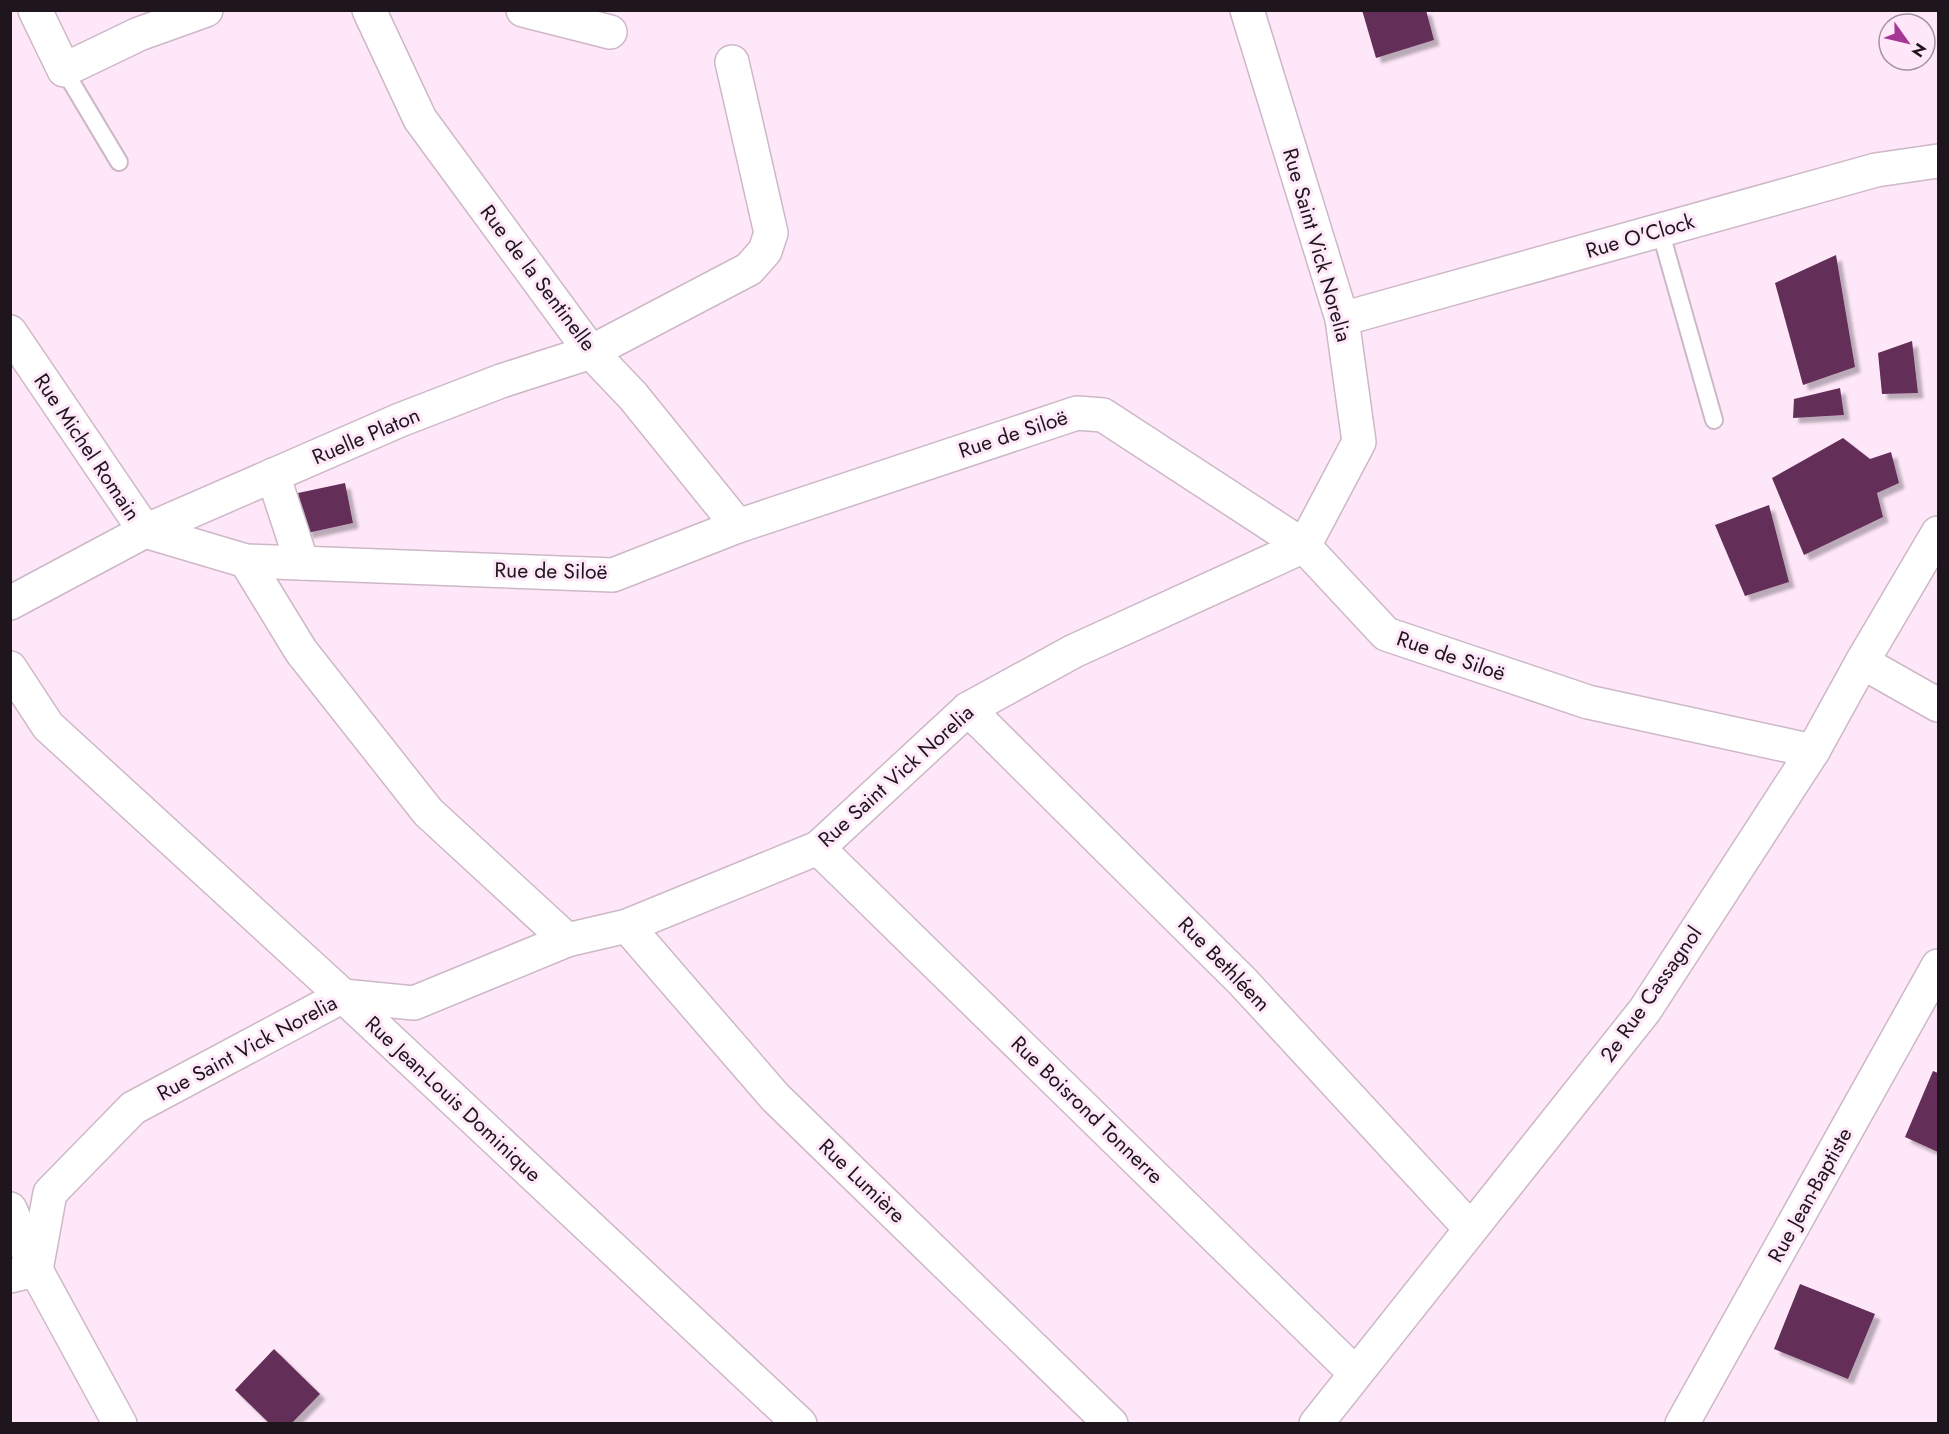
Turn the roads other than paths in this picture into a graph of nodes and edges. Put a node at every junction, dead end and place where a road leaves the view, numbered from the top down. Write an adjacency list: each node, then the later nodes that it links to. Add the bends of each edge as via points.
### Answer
1 (35, 10): 9 (street)
2 (206, 10): 6 (street)
3 (369, 10): 15 (street, Rue de la Sentinelle, via 420,119)
4 (1247, 10): 13 (street, Rue Saint Vick Norelia)
5 (531, 12): 7 (street)
6 (157, 18): 9 (street, via 139,34)
7 (610, 32)
8 (732, 63): 15 (street, Ruelle Platon, via 771,232 765,251 749,269)
9 (64, 70): 11 (lane)
10 (1938, 161): 12 (street, Rue O'Clock, via 1876,170)
11 (119, 162)
12 (1660, 230): 13 (street, Rue O'Clock); 16 (lane)
13 (1342, 319): 21 (street, Rue Saint Vick Norelia, via 1359,442)
14 (10, 332): 19 (street, Rue Michel Romain)
15 (591, 352): 17 (street, Ruelle Platon, via 400,420); 18 (street, Rue de la Sentinelle, via 633,396)
16 (1714, 420)
17 (273, 475): 19 (street, Ruelle Platon); 23 (street)
18 (738, 525): 21 (street, Rue de Siloë, via 1077,412 1103,415); 23 (street, Rue de Siloë, via 612,575)
19 (145, 531): 22 (street, Rue de Siloë); 24 (street, Ruelle Platon)
20 (1938, 533): 25 (street, 2e Rue Cassagnol)
21 (1304, 546): 28 (street, Rue Saint Vick Norelia, via 1074,651); 29 (street, Rue de Siloë, via 1386,634 1588,702)
22 (246, 561): 23 (street, Rue de Siloë); 32 (street, via 301,651 428,812)
23 (302, 563)
24 (10, 603)
25 (1862, 662): 27 (street); 29 (street, 2e Rue Cassagnol)
26 (10, 668): 34 (street, Rue Jean-Louis Dominique, via 48,726)
27 (1938, 705)
28 (968, 709): 30 (street, Rue Saint Vick Norelia); 36 (street, Rue Bethléem, via 1242,981)
29 (1813, 751): 36 (street, 2e Rue Cassagnol, via 1645,1010)
30 (818, 848): 31 (street, Rue Saint Vick Norelia); 38 (street, Rue Boisrond Tonnerre)
31 (627, 926): 32 (street, Rue Saint Vick Norelia); 41 (street, Rue Lumière, via 775,1098)
32 (567, 940): 34 (street, Rue Saint Vick Norelia, via 414,1004)
33 (1938, 966): 43 (street, Rue Jean-Baptiste)
34 (343, 996): 37 (street, Rue Saint Vick Norelia, via 133,1108 50,1193); 40 (street, Rue Jean-Louis Dominique)
35 (10, 1209): 37 (street)
36 (1470, 1228): 38 (street, 2e Rue Cassagnol)
37 (23, 1273): 39 (street)
38 (1355, 1373): 42 (street, 2e Rue Cassagnol)
39 (120, 1424)
40 (800, 1424)
41 (1111, 1424)
42 (1316, 1424)
43 (1682, 1424)

